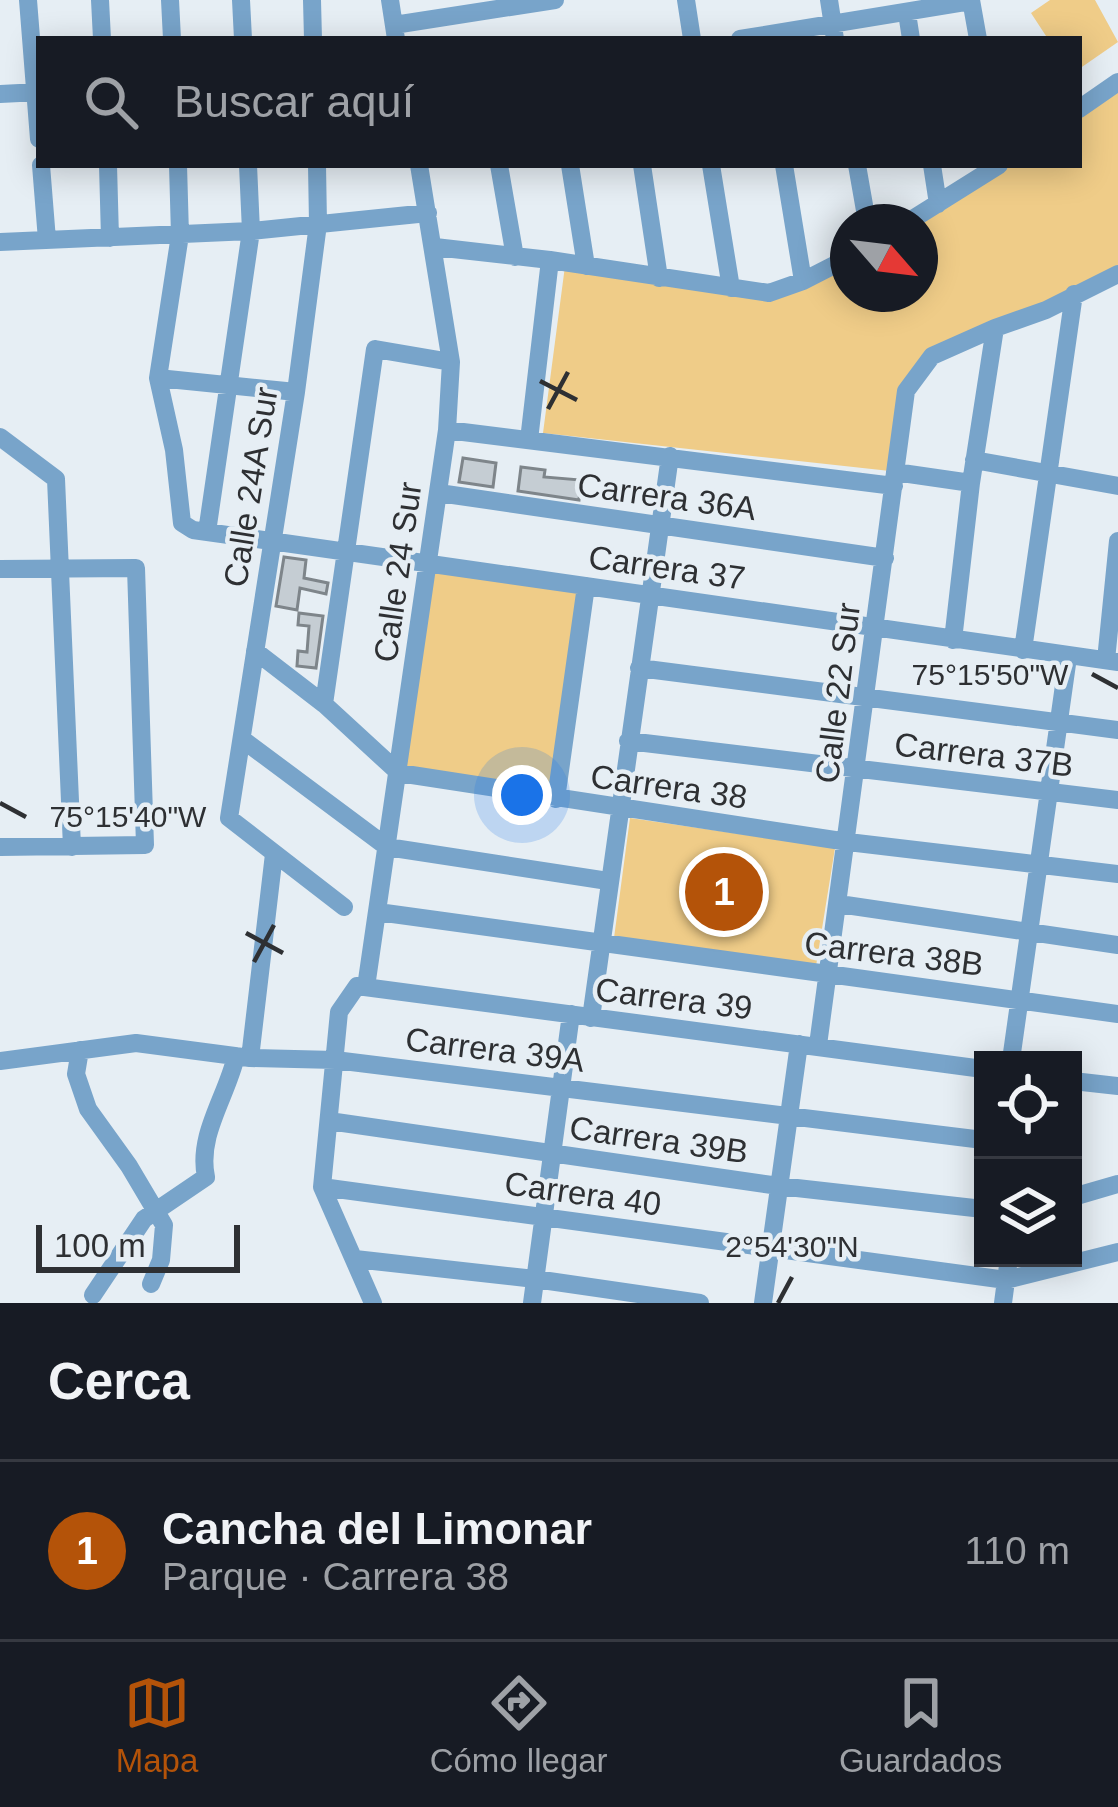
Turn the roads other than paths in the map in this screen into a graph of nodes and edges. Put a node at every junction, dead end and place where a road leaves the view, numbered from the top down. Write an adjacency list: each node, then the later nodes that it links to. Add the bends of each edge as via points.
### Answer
1 (28, 0): 22 (street)
2 (100, 0): 14 (street)
3 (170, 0): 15 (street)
4 (241, 0): 16 (street)
5 (312, 0): 17 (street)
6 (390, 0): 12 (street)
7 (555, 0): 12 (street)
8 (686, 0): 18 (street)
9 (829, 0): 13 (street)
10 (971, 0): 11 (street); 21 (street)
11 (907, 13): 13 (street); 20 (street)
12 (395, 32)
13 (834, 32): 19 (street)
14 (102, 36)
15 (172, 36)
16 (243, 36)
17 (313, 36)
18 (692, 36)
19 (778, 36)
20 (911, 36)
21 (977, 36)
22 (36, 82)
23 (1118, 82): 26 (street)
24 (36, 92): 25 (street)
25 (0, 94)
26 (1082, 107)
27 (41, 168): 48 (street)
28 (108, 168): 47 (street)
29 (178, 168): 46 (street)
30 (248, 168): 45 (street)
31 (316, 168): 44 (street, Calle 24A Sur)
32 (419, 168): 43 (street, Calle 24 Sur)
33 (500, 168): 51 (street)
34 (570, 168): 53 (street)
35 (642, 168): 56 (street)
36 (711, 168): 58 (street)
37 (784, 168): 57 (street)
38 (858, 168): 42 (street)
39 (932, 168): 41 (street)
40 (994, 168): 41 (street)
41 (938, 203)
42 (864, 204)
43 (428, 213): 44 (street); 50 (street, Calle 24 Sur)
44 (318, 224): 45 (street); 64 (street, Calle 24A Sur)
45 (250, 231): 46 (street); 63 (street)
46 (180, 235): 47 (street); 62 (street)
47 (110, 238): 48 (street)
48 (47, 240): 49 (street)
49 (0, 242)
50 (435, 247): 51 (street); 61 (street, Calle 24 Sur)
51 (515, 257): 52 (street)
52 (550, 260): 53 (street); 67 (street)
53 (586, 266): 56 (street)
54 (830, 267): 57 (street)
55 (1118, 274): 59 (street)
56 (659, 278): 58 (street)
57 (803, 281): 58 (street, via 769,293)
58 (731, 288)
59 (1074, 294): 60 (street); 70 (street)
60 (995, 328): 69 (street); 71 (street, Calle 22 Sur, via 932,356 906,391)
61 (451, 362): 65 (street, Calle 24 Sur); 79 (street, via 375,350)
62 (158, 378): 63 (street); 76 (street, via 182,523)
63 (227, 385): 64 (street); 76 (street)
64 (296, 392): 77 (street, Calle 24A Sur)
65 (447, 430): 67 (street); 74 (street, Calle 24 Sur)
66 (0, 437): 82 (street, via 56,479)
67 (529, 440): 68 (street)
68 (670, 456): 71 (street); 75 (street)
69 (974, 460): 70 (street); 72 (street)
70 (1050, 474): 73 (street); 88 (street)
71 (895, 478): 72 (street); 80 (street, Calle 22 Sur)
72 (971, 484): 87 (street)
73 (1118, 486)
74 (440, 493): 75 (street, Carrera 36A); 81 (street, Calle 24 Sur)
75 (659, 526): 80 (street, Carrera 36A); 85 (street)
76 (207, 532): 77 (street, Carrera 37)
77 (271, 541): 79 (street, Carrera 37); 89 (street, Calle 24A Sur)
78 (1118, 542): 91 (street)
79 (346, 553): 81 (street, Carrera 37); 94 (street)
80 (885, 558): 86 (street, Calle 22 Sur)
81 (427, 564): 84 (street, Carrera 37); 100 (street, Calle 24 Sur)
82 (61, 568): 83 (street); 107 (street); 107 (street, via 136,568 146,845)
83 (0, 569)
84 (586, 586): 85 (street, Carrera 37); 102 (street)
85 (650, 596): 86 (street, Carrera 37); 92 (street)
86 (875, 628): 87 (street, Carrera 37); 93 (street, Calle 22 Sur)
87 (953, 640): 88 (street, Carrera 37)
88 (1022, 650): 90 (street, Carrera 37)
89 (255, 651): 94 (street); 97 (street, Calle 24A Sur)
90 (1068, 657): 91 (street, Carrera 37); 95 (street)
91 (1112, 661)
92 (639, 668): 93 (street); 98 (street)
93 (866, 697): 95 (street); 99 (street, Calle 22 Sur)
94 (324, 704): 100 (street)
95 (1059, 721): 96 (street); 101 (street)
96 (1118, 730)
97 (242, 740): 108 (street); 109 (street, Calle 24A Sur, via 229,818)
98 (628, 741): 99 (street, Carrera 37B); 104 (street)
99 (857, 769): 101 (street, Carrera 37B); 105 (street, Calle 22 Sur)
100 (399, 773): 102 (street, Carrera 38); 108 (street, Calle 24 Sur)
101 (1049, 792): 103 (street, Carrera 37B); 110 (street)
102 (556, 800): 104 (street, Carrera 38)
103 (1118, 800)
104 (618, 809): 105 (street, Carrera 38); 112 (street)
105 (848, 842): 110 (street, Carrera 38); 113 (street, Calle 22 Sur)
106 (0, 846): 107 (street)
107 (72, 847)
108 (387, 847): 112 (street); 115 (street, Calle 24 Sur)
109 (274, 854): 114 (street); 128 (street)
110 (1038, 865): 111 (street, Carrera 38); 116 (street)
111 (1118, 874)
112 (608, 881): 117 (street)
113 (838, 904): 116 (street); 119 (street, Calle 22 Sur)
114 (344, 907)
115 (378, 912): 117 (street, Carrera 38B); 120 (street, Calle 24 Sur)
116 (1029, 931): 118 (street); 121 (street)
117 (601, 943): 119 (street, Carrera 38B); 124 (street)
118 (1118, 945)
119 (828, 975): 121 (street, Carrera 38B); 125 (street, Calle 22 Sur)
120 (361, 987): 122 (street, Carrera 39); 130 (street, Calle 24 Sur, via 339,1012)
121 (1019, 999): 123 (street, Carrera 38B); 127 (street)
122 (571, 1014): 124 (street, Carrera 39); 134 (street)
123 (1118, 1014)
124 (591, 1018): 125 (street, Carrera 39)
125 (808, 1044): 131 (street, Carrera 39); 135 (street, Calle 22 Sur)
126 (80, 1050): 128 (street, Carrera 39A, via 136,1043); 129 (street, Carrera 39A); 143 (street, via 76,1074 88,1109)
127 (1012, 1051)
128 (243, 1057): 130 (street, Carrera 39A); 143 (street, via 203,1145 206,1177)
129 (0, 1060)
130 (334, 1060): 134 (street, Carrera 39A); 136 (street, Calle 24 Sur)
131 (974, 1068)
132 (1082, 1082): 133 (street)
133 (1118, 1086)
134 (560, 1087): 135 (street, Carrera 39A); 138 (street)
135 (788, 1117): 137 (street, Carrera 39A); 140 (street, Calle 22 Sur)
136 (328, 1121): 138 (street, Carrera 39B); 141 (street, Calle 24 Sur)
137 (974, 1139)
138 (550, 1155): 140 (street, Carrera 39B); 145 (street)
139 (1118, 1184): 142 (street)
140 (779, 1186): 144 (street, Carrera 39B); 146 (street, Calle 22 Sur)
141 (322, 1187): 145 (street, Carrera 40); 148 (street)
142 (1082, 1194)
143 (156, 1208): 152 (street, via 164,1242); 153 (street)
144 (974, 1208)
145 (542, 1218): 146 (street, Carrera 40); 150 (street)
146 (771, 1248): 151 (street, Carrera 40); 157 (street, Calle 22 Sur)
147 (1118, 1252): 151 (street, Carrera 40)
148 (355, 1258): 150 (street); 154 (street)
149 (1008, 1267): 151 (street)
150 (536, 1279): 155 (street); 156 (street)
151 (1006, 1280): 158 (street)
152 (151, 1284)
153 (93, 1295)
154 (373, 1303)
155 (532, 1303)
156 (700, 1303)
157 (763, 1303)
158 (1003, 1303)

